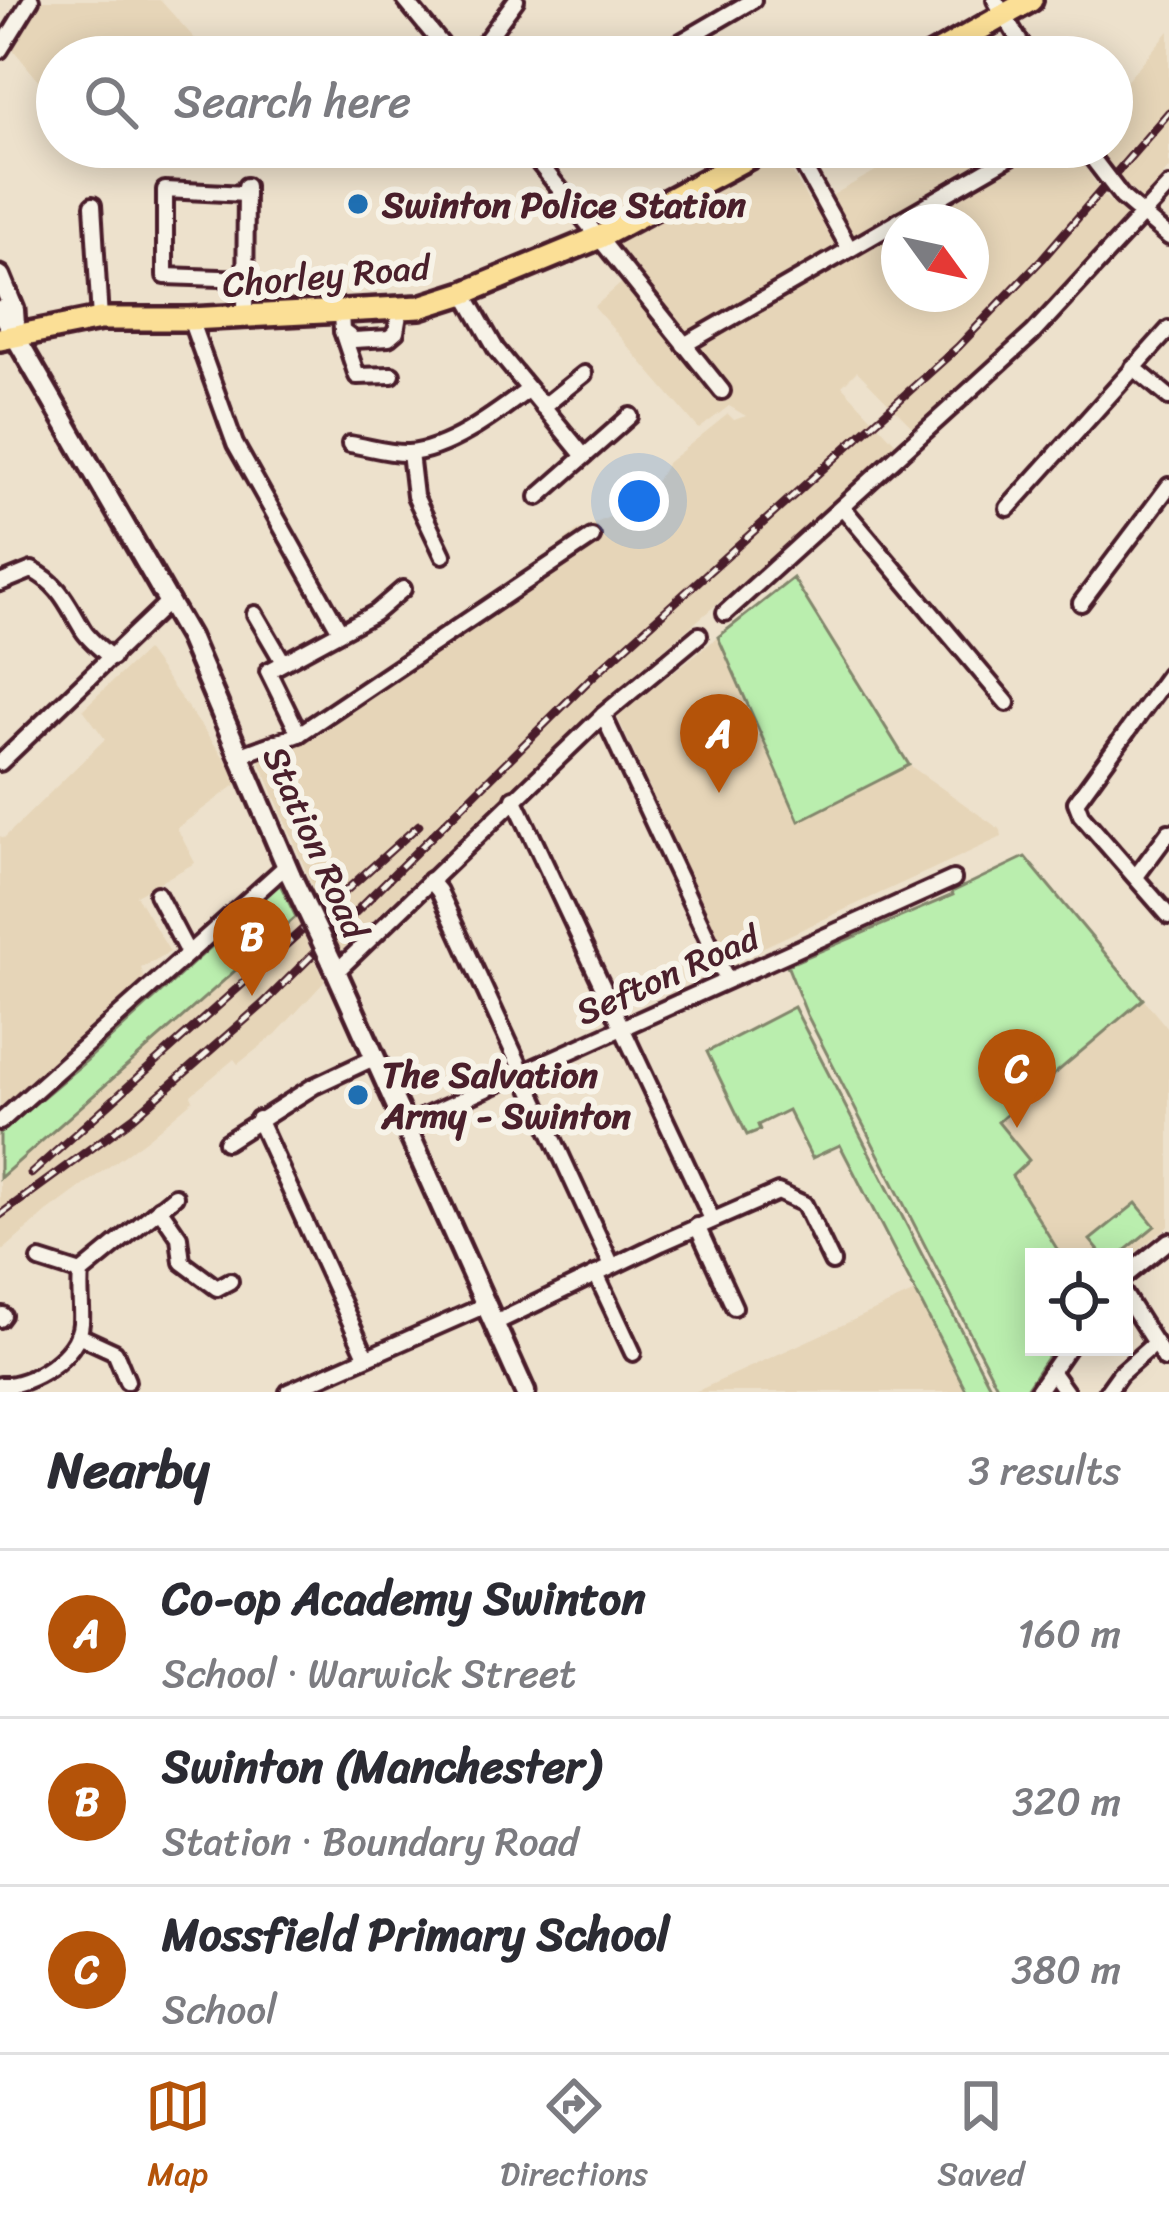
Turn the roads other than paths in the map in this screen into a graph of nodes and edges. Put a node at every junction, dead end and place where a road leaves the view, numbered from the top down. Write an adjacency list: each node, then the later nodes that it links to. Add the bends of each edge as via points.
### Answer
1 (31, 0): 12 (street)
2 (405, 0): 7 (street)
3 (516, 0): 8 (street)
4 (753, 0): 9 (street)
5 (1031, 0): 6 (main road)
6 (1000, 8): 10 (main road); 11 (street)
7 (435, 36)
8 (489, 36)
9 (691, 36)
10 (960, 36)
11 (1017, 36)
12 (0, 50)
13 (543, 168): 21 (street)
14 (729, 168): 21 (main road, Chorley Road)
15 (805, 168): 23 (street)
16 (990, 168): 23 (street)
17 (1100, 168): 20 (street, bridge)
18 (1169, 187): 20 (street)
19 (93, 205): 29 (street)
20 (1144, 216): 22 (street); 48 (street, via 1033,333)
21 (600, 237): 26 (main road, Chorley Road); 34 (street)
22 (1169, 237)
23 (849, 248): 34 (street)
24 (0, 276): 33 (main road, via 14,310)
25 (248, 279): 25 (street, via 246,190 165,190 165,276); 28 (street)
26 (464, 293): 31 (main road, Chorley Road); 38 (street)
27 (0, 310): 33 (main road)
28 (245, 316): 30 (main road, Chorley Road); 31 (main road, Chorley Road)
29 (100, 319): 30 (main road, Chorley Road); 33 (main road, Chorley Road)
30 (190, 319): 58 (street, via 235,444)
31 (342, 322): 37 (street, via 357,376)
32 (1169, 329): 35 (street)
33 (8, 338): 54 (main road, Station Road)
34 (684, 344): 39 (street)
35 (1132, 367): 40 (street); 49 (street)
36 (584, 374): 41 (street)
37 (392, 375)
38 (528, 390): 41 (street); 44 (street, via 450,440)
39 (722, 391)
40 (1169, 397)
41 (543, 407): 45 (street)
42 (630, 416): 45 (street)
43 (350, 444): 44 (street)
44 (410, 453): 51 (street, via 415,496)
45 (583, 455): 47 (street)
46 (1169, 486): 55 (street)
47 (538, 497)
48 (843, 508): 56 (street); 63 (street)
49 (1009, 508)
50 (592, 537): 65 (street)
51 (443, 555)
52 (0, 583): 60 (street, via 32,570 44,576)
53 (403, 589): 58 (street)
54 (170, 600): 60 (street); 66 (main road, Station Road)
55 (1081, 603)
56 (725, 613)
57 (255, 614): 61 (street)
58 (340, 631): 61 (street)
59 (699, 635): 64 (street)
60 (112, 658): 67 (street)
61 (283, 662): 65 (street, via 268,670)
62 (1169, 674): 71 (street, via 1076,802)
63 (1006, 703)
64 (603, 715): 68 (street); 78 (street)
65 (299, 734): 66 (street)
66 (241, 755): 70 (main road, Station Road)
67 (0, 764)
68 (514, 798): 73 (street); 79 (street)
69 (1169, 832): 71 (street)
70 (288, 871): 76 (street); 77 (main road, Station Road, bridge)
71 (1137, 875): 75 (street)
72 (952, 879): 78 (street, Sefton Road)
73 (430, 880): 77 (street); 81 (street)
74 (158, 894): 76 (street)
75 (1169, 916)
76 (188, 953): 83 (street)
77 (334, 966): 80 (main road, Station Road)
78 (727, 980): 79 (street, Sefton Road)
79 (622, 1025): 81 (street, Sefton Road); 88 (street)
80 (376, 1057): 82 (street); 84 (main road, Station Road)
81 (522, 1071): 84 (street, Sefton Road); 92 (street)
82 (258, 1119): 85 (street); 103 (street)
83 (0, 1122)
84 (406, 1125): 99 (main road, Station Road)
85 (226, 1142)
86 (175, 1196): 87 (street)
87 (159, 1208): 94 (street); 96 (street, via 179,1237 182,1262)
88 (705, 1223): 91 (street, via 787,1194 809,1211); 92 (street); 97 (street)
89 (1169, 1241): 93 (street)
90 (40, 1260): 94 (street)
91 (832, 1262)
92 (612, 1267): 95 (street)
93 (1133, 1270)
94 (81, 1273): 100 (street)
95 (596, 1274): 99 (street); 102 (street)
96 (220, 1290)
97 (734, 1307)
98 (1133, 1308): 101 (street)
99 (490, 1314): 103 (street); 110 (main road, Station Road)
100 (78, 1335): 107 (street, via 116,1352); 108 (street, via 33,1380)
101 (1155, 1343): 105 (street); 113 (street)
102 (633, 1353)
103 (366, 1356): 109 (street)
104 (1062, 1356): 106 (street)
105 (1165, 1359)
106 (1051, 1371): 111 (street); 112 (street)
107 (127, 1381)
108 (3, 1388)
109 (288, 1392)
110 (525, 1392)
111 (1037, 1392)
112 (1066, 1392)
113 (1108, 1392)

